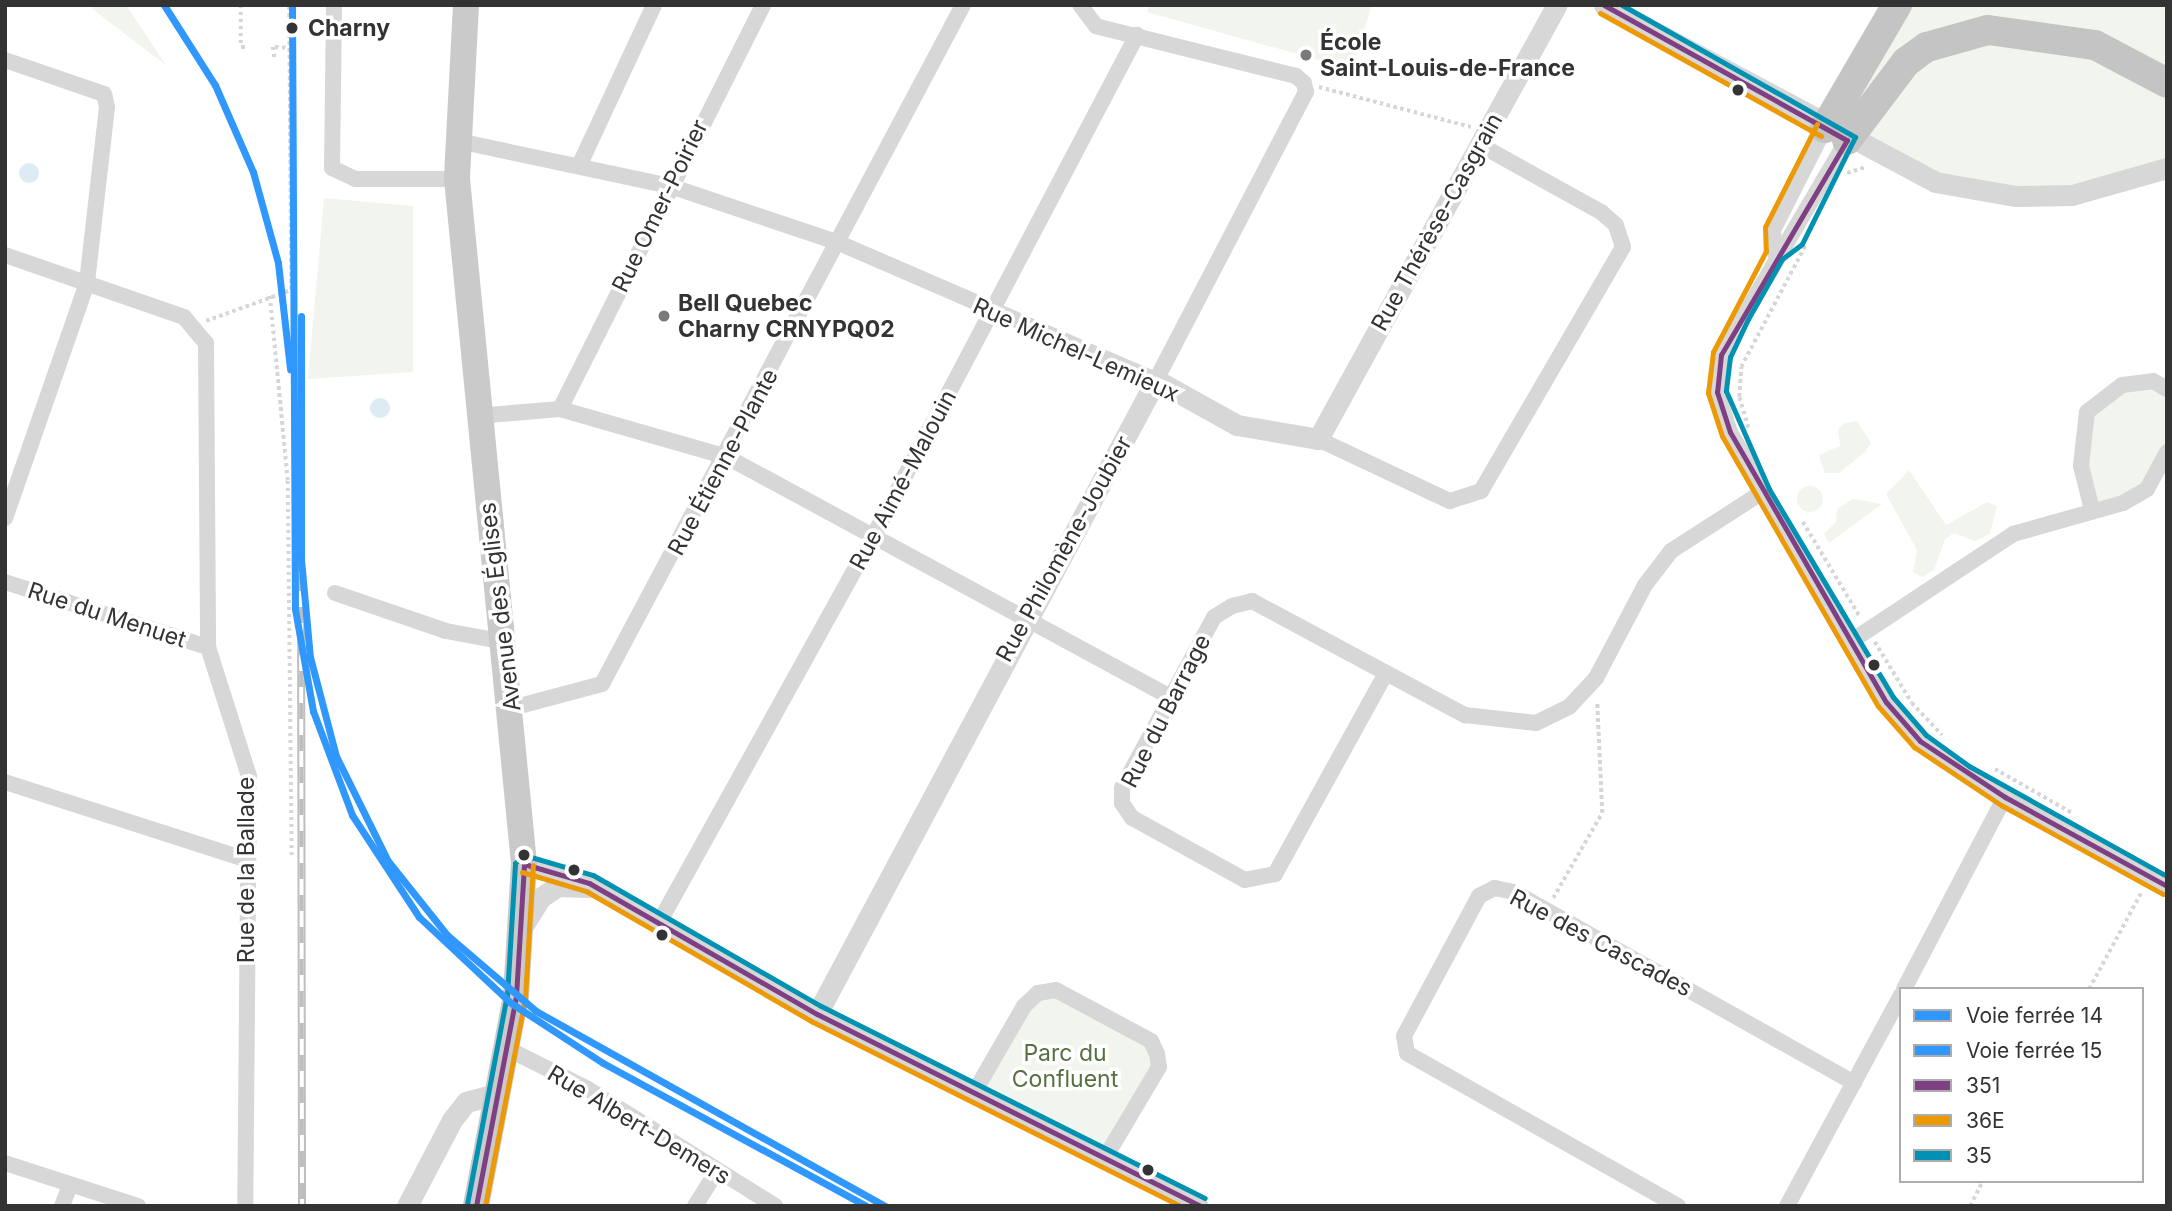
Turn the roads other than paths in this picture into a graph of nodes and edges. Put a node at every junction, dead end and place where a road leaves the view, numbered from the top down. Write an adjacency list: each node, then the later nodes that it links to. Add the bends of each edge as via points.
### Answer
1 (334, 5): 18 (street, via 332,168 356,179)
2 (466, 5): 15 (main road, Avenue des Églises)
3 (654, 5): 16 (street)
4 (764, 5): 19 (street, Rue Omer-Poirier)
5 (962, 5): 20 (street, Rue Étienne-Plante)
6 (1080, 5): 10 (street, via 1096,26)
7 (1557, 5): 14 (street, Rue Thérèse-Casgrain)
8 (1604, 5): 13 (street)
9 (1897, 5): 13 (highway)
10 (1137, 35): 24 (street, Rue Aimé-Malouin); 25 (street, Rue Philomène-Joubier, via 1296,76 1306,92)
11 (5, 60): 23 (street, via 104,94)
12 (2167, 83): 13 (highway, via 2095,45 2055,35 1988,30 1927,47 1906,62)
13 (1836, 134): 17 (street, via 1935,181 2015,196 2072,195); 21 (street, via 1794,240); 21 (street, via 1773,230)
14 (1482, 140): 29 (street, Rue Thérèse-Casgrain); 29 (street, Rue Michel-Lemieux, via 1601,212 1616,225 1623,247 1481,491 1450,501)
15 (463, 142): 16 (street, Rue Michel-Lemieux); 18 (main road, Avenue des Églises)
16 (579, 166): 19 (street, Rue Michel-Lemieux)
17 (2167, 168)
18 (457, 179): 28 (main road, Avenue des Églises)
19 (670, 186): 20 (street, Rue Michel-Lemieux); 27 (street, Rue Omer-Poirier)
20 (839, 243): 24 (street, Rue Michel-Lemieux); 31 (street, Rue Étienne-Plante)
21 (1775, 253): 32 (street, via 1721,355 1717,392)
22 (5, 255): 23 (street)
23 (87, 283): 34 (street); 41 (street, Rue de la Ballade, via 196,326 209,358)
24 (992, 314): 25 (street, Rue Michel-Lemieux); 35 (street, Rue Aimé-Malouin)
25 (1156, 380): 29 (street, Rue Michel-Lemieux, via 1237,425); 38 (street, Rue Philomène-Joubier)
26 (2167, 389): 33 (street, via 2153,381 2122,385 2087,412 2081,466)
27 (560, 409): 28 (street); 31 (street)
28 (477, 416): 39 (main road, Avenue des Églises)
29 (1318, 439)
30 (2167, 452): 33 (street, via 2147,489)
31 (727, 457): 35 (street); 44 (street, Rue Étienne-Plante, via 602,684)
32 (1761, 493): 40 (street); 42 (street, Rue du Barrage, via 1671,551 1645,585 1595,678 1569,707 1536,723 1503,724 1465,715)
33 (2092, 510): 40 (street, via 2013,534)
34 (5, 518)
35 (875, 533): 38 (street); 51 (street, Rue Aimé-Malouin)
36 (5, 582): 41 (street, Rue du Menuet)
37 (335, 593): 39 (street, via 446,631)
38 (1025, 619): 43 (street); 55 (street, Rue Philomène-Joubier)
39 (506, 642): 44 (main road, Avenue des Églises)
40 (1850, 642): 46 (street, via 1920,741)
41 (208, 647): 47 (street, Rue de la Ballade, via 249,776)
42 (1386, 673): 43 (street, Rue du Barrage, via 1252,601 1214,617); 43 (street, Rue du Barrage, via 1275,874 1254,879 1132,818 1122,803 1122,788)
43 (1174, 699)
44 (512, 708): 48 (main road, Avenue des Églises)
45 (5, 782): 47 (street)
46 (2005, 797): 49 (street); 53 (street)
47 (244, 859): 66 (street, Rue de la Ballade)
48 (524, 864): 50 (street, via 564,872); 52 (main road, Avenue des Églises)
49 (2167, 886)
50 (606, 891): 51 (street); 52 (street, via 558,886 540,898)
51 (660, 920): 55 (street)
52 (521, 929): 56 (main road, Avenue des Églises, via 516,996)
53 (1905, 987)
54 (1899, 999): 57 (street)
55 (817, 1014): 58 (street)
56 (502, 1046): 59 (main road, Avenue des Églises); 62 (street, Rue Albert-Demers, via 588,1089)
57 (1854, 1083): 72 (street, Rue des Cascades, via 1514,891 1495,888 1479,896 1404,1036 1408,1053); 73 (street)
58 (975, 1091): 60 (street); 60 (street, via 1024,1006 1038,993 1056,990 1151,1041 1157,1054 1159,1067)
59 (495, 1094): 67 (street, via 466,1102); 68 (main road, Avenue des Églises)
60 (1105, 1158): 71 (street)
61 (5, 1163): 63 (street)
62 (716, 1172): 69 (street); 70 (street, Rue Albert-Demers)
63 (70, 1185): 64 (street); 65 (street)
64 (62, 1206)
65 (138, 1206)
66 (245, 1206)
67 (407, 1206)
68 (476, 1206)
69 (695, 1206)
70 (775, 1206)
71 (1201, 1206)
72 (1678, 1206)
73 (1787, 1206)

